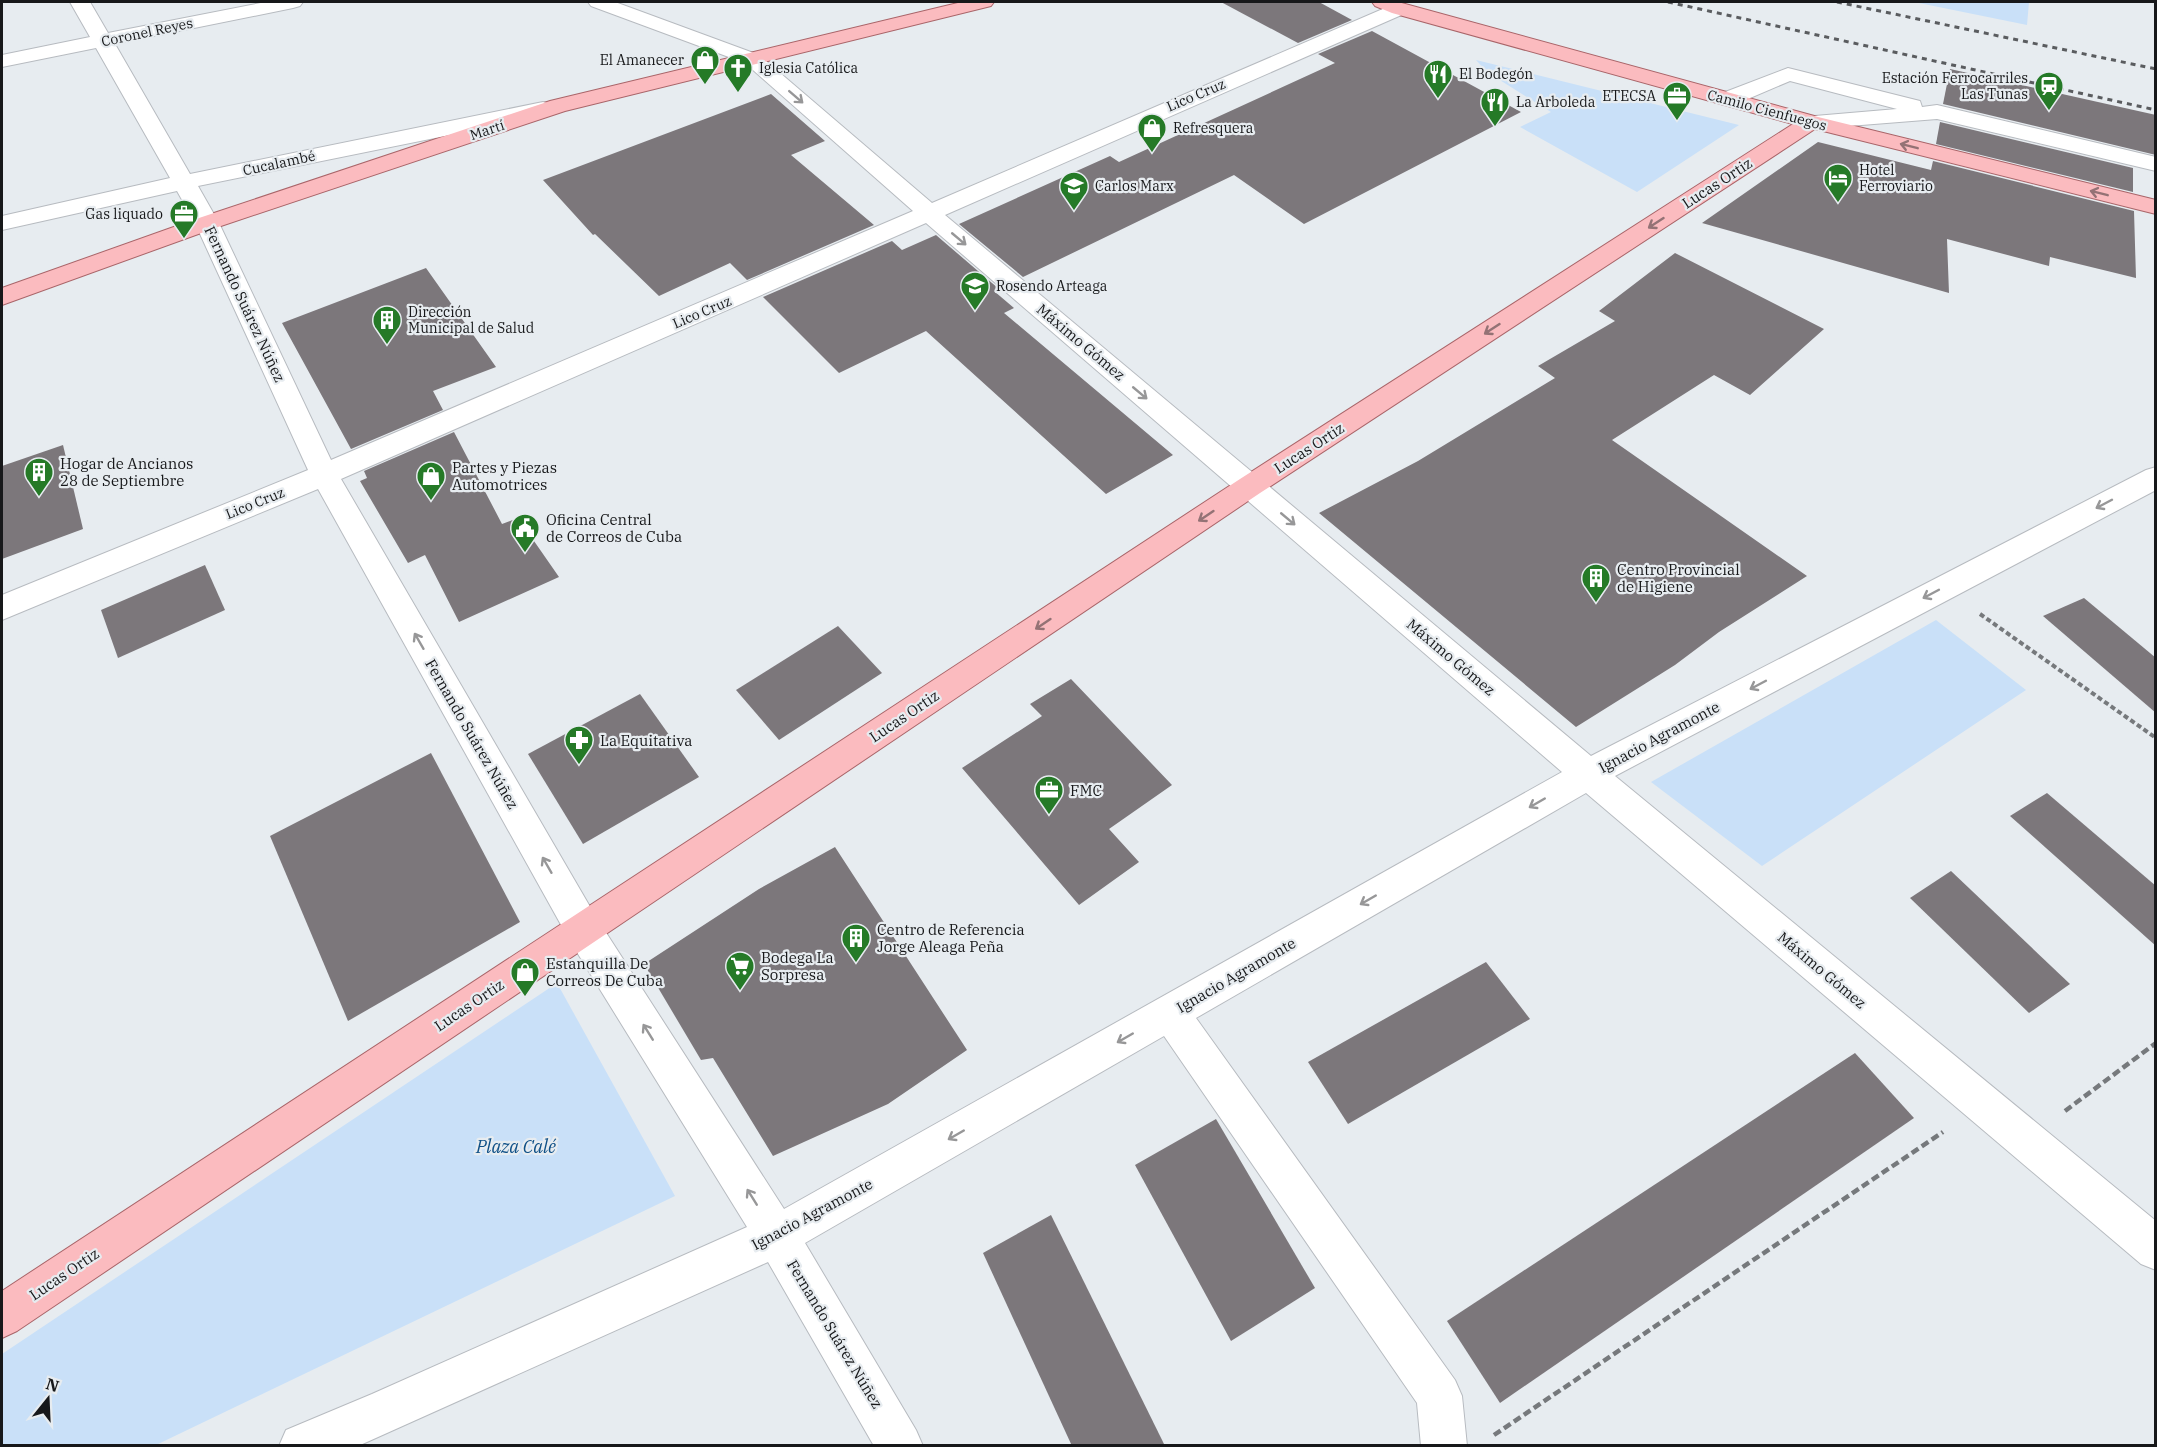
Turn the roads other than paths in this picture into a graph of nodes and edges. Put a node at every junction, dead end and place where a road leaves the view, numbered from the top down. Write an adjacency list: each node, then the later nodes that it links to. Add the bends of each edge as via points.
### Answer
1 (80, 2): 6 (street, Fernando Suárez Núñez)
2 (293, 2): 6 (street, Coronel Reyes)
3 (598, 2): 7 (street)
4 (984, 2): 7 (main road, Martí)
5 (1391, 5): 9 (main road, Camilo Cienfuegos); 16 (street, Lico Cruz)
6 (103, 41): 8 (street, Coronel Reyes); 14 (street, Fernando Suárez Núñez)
7 (752, 58): 10 (main road, Martí); 16 (street, Máximo Gómez, one-way to 16)
8 (2, 61)
9 (1728, 99): 11 (street, via 1788,74); 12 (main road, Camilo Cienfuegos)
10 (558, 106): 14 (street, Cucalambé); 18 (main road, Martí)
11 (1937, 112): 12 (street); 13 (street)
12 (1810, 122): 15 (main road, Camilo Cienfuegos, one-way to 12); 22 (main road, Lucas Ortiz, one-way to 22)
13 (2156, 164)
14 (185, 183): 17 (street, Cucalambé); 18 (street, Fernando Suárez Núñez)
15 (2156, 207)
16 (930, 214): 20 (street, Lico Cruz); 22 (street, Máximo Gómez, one-way to 22)
17 (2, 223)
18 (207, 223): 19 (main road, Martí); 20 (street, Fernando Suárez Núñez)
19 (2, 297)
20 (324, 475): 23 (street, Lico Cruz); 25 (street, Fernando Suárez Núñez, one-way to 20)
21 (2156, 477): 24 (street, Ignacio Agramonte, one-way to 24)
22 (1250, 486): 24 (street, Máximo Gómez, one-way to 24); 25 (main road, Lucas Ortiz, one-way to 25)
23 (2, 608)
24 (1588, 774): 26 (street, Ignacio Agramonte, one-way to 26); 28 (street, Máximo Gómez)
25 (583, 929): 27 (street, Fernando Suárez Núñez, one-way to 25); 29 (main road, Lucas Ortiz)
26 (1170, 1013): 27 (street, Ignacio Agramonte, one-way to 27); 32 (street, via 1439,1396)
27 (777, 1236): 30 (street, Ignacio Agramonte); 31 (street, Fernando Suárez Núñez)
28 (2156, 1249)
29 (2, 1316)
30 (302, 1446)
31 (900, 1446)
32 (1444, 1446)

